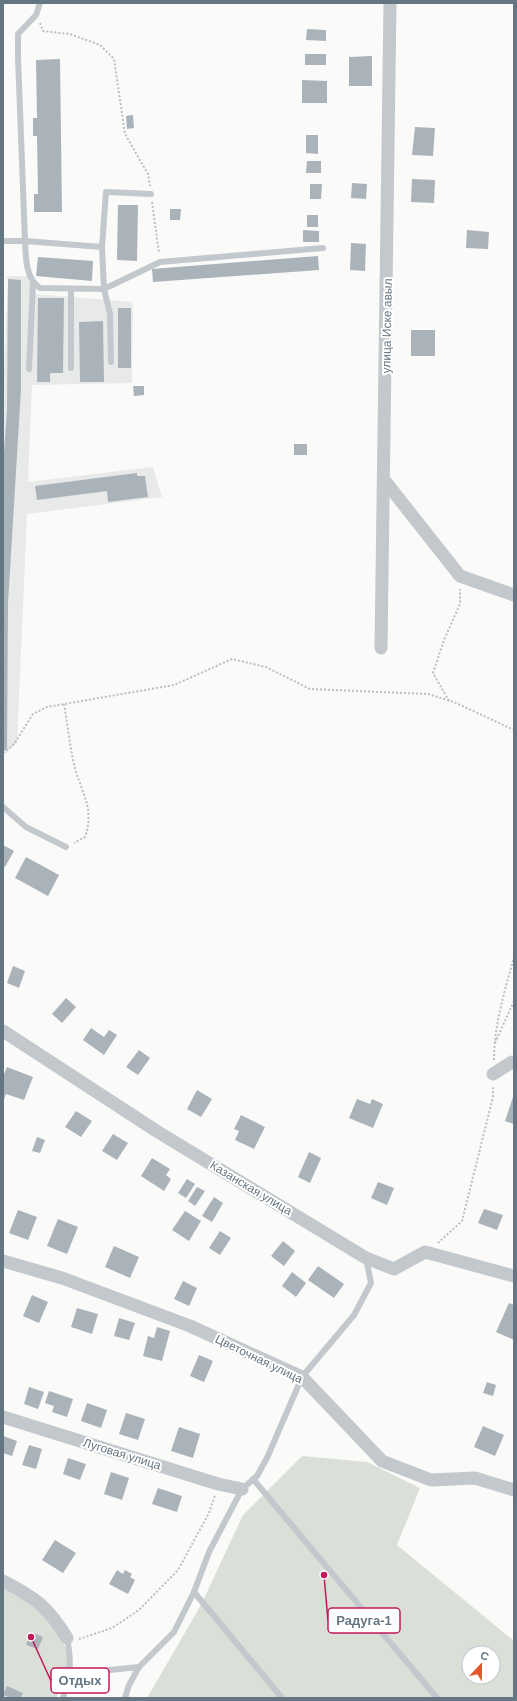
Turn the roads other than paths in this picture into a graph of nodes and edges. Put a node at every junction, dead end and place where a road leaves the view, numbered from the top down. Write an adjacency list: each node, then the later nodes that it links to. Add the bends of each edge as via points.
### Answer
1 (40, 3): 5 (lane, via 36,15 18,34)
2 (390, 3): 14 (street, улица Иске авыл)
3 (151, 194): 6 (lane, via 106,192)
4 (3, 241): 5 (lane)
5 (25, 241): 6 (lane); 8 (lane, via 27,268)
6 (102, 247): 9 (lane)
7 (323, 248): 9 (lane, via 160,262)
8 (32, 283): 10 (lane, via 40,288); 13 (lane)
9 (104, 289): 10 (lane); 11 (lane, via 110,314)
10 (70, 290): 12 (lane)
11 (112, 362)
12 (72, 368)
13 (29, 369)
14 (385, 481): 15 (street, via 460,576); 16 (street, улица Иске авыл)
15 (514, 595)
16 (381, 648)
17 (3, 808): 18 (lane, via 26,827)
18 (66, 846)
19 (3, 1032): 22 (street, Казанская улица, via 158,1132)
20 (514, 1063): 21 (street)
21 (494, 1074)
22 (366, 1258): 24 (street, Казанская улица, via 394,1269 425,1252); 25 (lane, via 371,1282 354,1315)
23 (3, 1261): 25 (street, Цветочная улица, via 62,1278 190,1326)
24 (514, 1276)
25 (302, 1377): 27 (lane, via 274,1444); 29 (street, Цветочная улица, via 382,1461 432,1480 474,1478)
26 (3, 1417): 28 (street, Луговая улица, via 218,1484)
27 (253, 1480): 28 (lane); 38 (lane)
28 (242, 1489): 31 (lane, via 209,1552)
29 (514, 1490)
30 (3, 1581): 32 (street, via 22,1590 44,1606)
31 (194, 1592): 33 (lane, via 174,1632); 37 (lane)
32 (68, 1638): 34 (lane)
33 (139, 1667): 34 (lane); 36 (lane, via 128,1685)
34 (70, 1674): 35 (lane)
35 (63, 1698)
36 (125, 1698)
37 (282, 1698)
38 (437, 1698)

